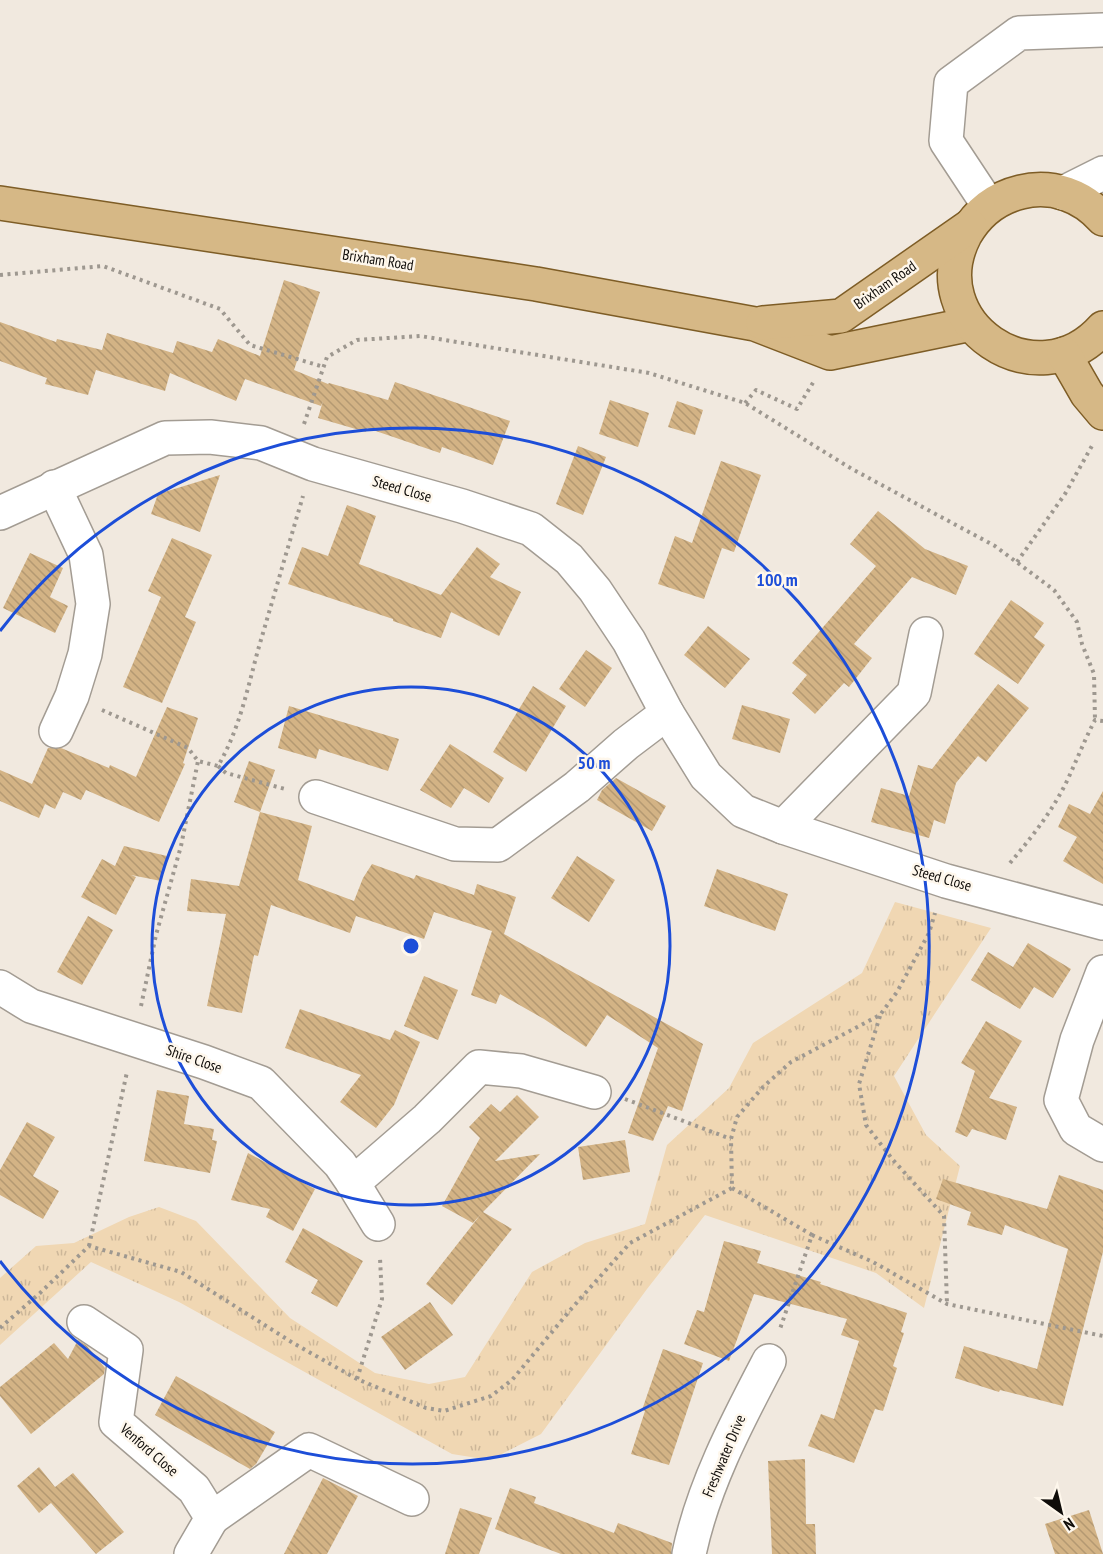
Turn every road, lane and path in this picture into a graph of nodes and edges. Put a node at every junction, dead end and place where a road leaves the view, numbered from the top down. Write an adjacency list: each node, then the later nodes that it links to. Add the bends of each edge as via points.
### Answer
1 (1103, 30): 6 (street, via 1019,33 951,82 946,141)
2 (1103, 173): 3 (street)
3 (1063, 193): 5 (main road, Brixham Road); 6 (main road, Brixham Road, via 1028,190 1011,194)
4 (0, 203): 8 (main road, Brixham Road, via 536,284)
5 (1101, 207)
6 (980, 216): 8 (main road, Brixham Road, via 841,316); 9 (main road, via 961,244 956,264 958,296)
7 (0, 275): 12 (path, via 103,266 220,309 250,345)
8 (755, 324): 9 (main road, Brixham Road, via 830,353)
9 (971, 324): 11 (main road, via 997,347 1013,354 1047,358)
10 (1103, 328): 11 (main road, via 1081,347)
11 (1064, 354): 13 (main road)
12 (324, 366): 14 (path, via 301,435); 17 (path, via 327,357 357,340 420,336 649,373 745,403)
13 (1100, 424): 17 (path, via 1065,494)
14 (313, 464): 15 (street, Steed Close, via 261,443 210,436 165,438); 20 (street, Steed Close, via 452,502 531,529 568,559 595,590 629,641); 24 (path, via 242,713)
15 (54, 487): 16 (street, Steed Close); 19 (street, via 86,555 93,604 86,654)
16 (0, 513)
17 (1017, 562): 21 (path, via 1054,590 1077,621 1094,674)
18 (926, 634): 26 (street, via 914,693)
19 (72, 696): 23 (street); 24 (path, via 188,748 198,761)
20 (667, 713): 25 (street, via 498,845 454,844); 26 (street, Steed Close, via 706,776 743,811)
21 (1095, 720): 22 (path); 28 (path, via 1041,827)
22 (1103, 721)
23 (56, 731)
24 (218, 766): 25 (path, via 226,773)
25 (316, 797)
26 (783, 827): 27 (street, Steed Close)
27 (946, 881): 28 (street, Steed Close); 32 (path, via 929,933)
28 (986, 891): 29 (street, Steed Close)
29 (1103, 923)
30 (1103, 972): 35 (street, via 1077,1040 1061,1100 1076,1129)
31 (0, 987): 36 (street, Shire Close, via 32,1006 261,1083 340,1164)
32 (880, 1015): 34 (path, via 791,1062 737,1117); 40 (path, via 859,1084 866,1125 944,1216)
33 (594, 1092): 34 (path, via 632,1101); 36 (street, via 521,1071 479,1067 427,1119)
34 (731, 1139): 37 (path)
35 (1103, 1145)
36 (353, 1183): 38 (street, Shire Close)
37 (732, 1188): 39 (path); 45 (path, via 630,1243 512,1380 491,1396 444,1411 426,1408)
38 (378, 1224): 45 (path, via 382,1299)
39 (812, 1235): 40 (path, via 873,1262); 44 (path)
40 (947, 1304): 43 (path)
41 (84, 1322): 47 (street, Venford Close, via 126,1350 116,1422 194,1489)
42 (0, 1328): 45 (path, via 89,1246 181,1272)
43 (1103, 1336)
44 (769, 1361): 49 (street, Freshwater Drive, via 729,1436 693,1530)
45 (357, 1379)
46 (412, 1499): 47 (street, via 309,1450)
47 (212, 1518): 48 (street)
48 (191, 1554)
49 (689, 1554)

